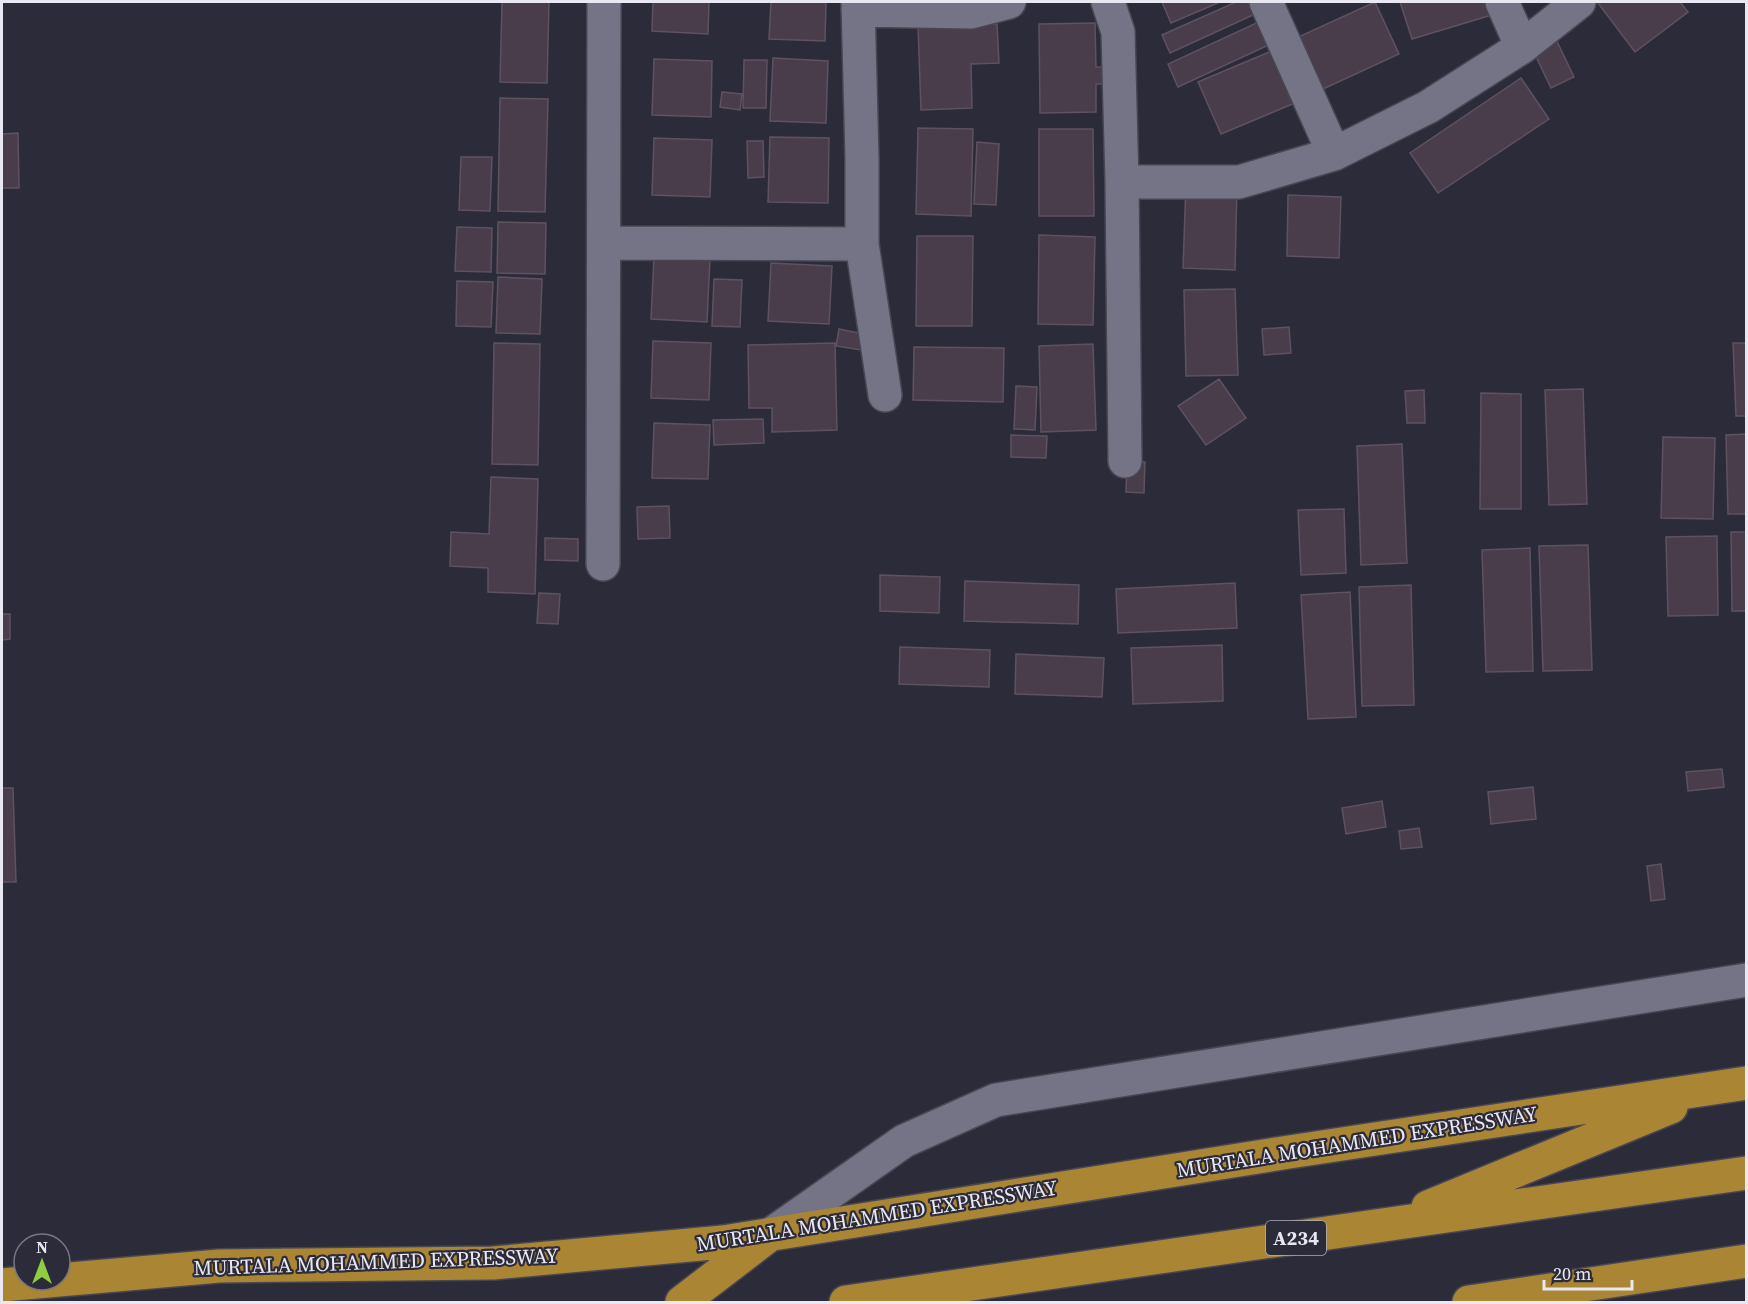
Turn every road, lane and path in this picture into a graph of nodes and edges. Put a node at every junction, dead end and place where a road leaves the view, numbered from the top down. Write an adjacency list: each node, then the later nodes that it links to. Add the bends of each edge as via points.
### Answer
1 (604, 2): 11 (street)
2 (1009, 2): 7 (street, via 972,12)
3 (1108, 2): 10 (street, via 1118,32)
4 (1266, 2): 9 (street)
5 (1502, 2): 8 (street)
6 (1579, 2): 8 (street)
7 (858, 6): 12 (street)
8 (1522, 47): 9 (street, via 1428,107)
9 (1334, 154): 10 (street, via 1239,182)
10 (1122, 182): 14 (street)
11 (604, 243): 12 (street); 15 (street)
12 (862, 244): 13 (street)
13 (885, 395)
14 (1125, 461)
15 (603, 564)
16 (1746, 980): 20 (street, via 996,1100 904,1140)
17 (1732, 1085): 19 (highway); 20 (highway, MURTALA MOHAMMED EXPRESSWAY)
18 (1746, 1173): 19 (highway, A234)
19 (1382, 1226): 24 (highway, A234)
20 (770, 1234): 22 (highway, MURTALA MOHAMMED EXPRESSWAY, via 723,1242 493,1263 219,1266); 23 (highway)
21 (1746, 1262): 25 (highway)
22 (2, 1285)
23 (682, 1302)
24 (846, 1302)
25 (1469, 1302)

